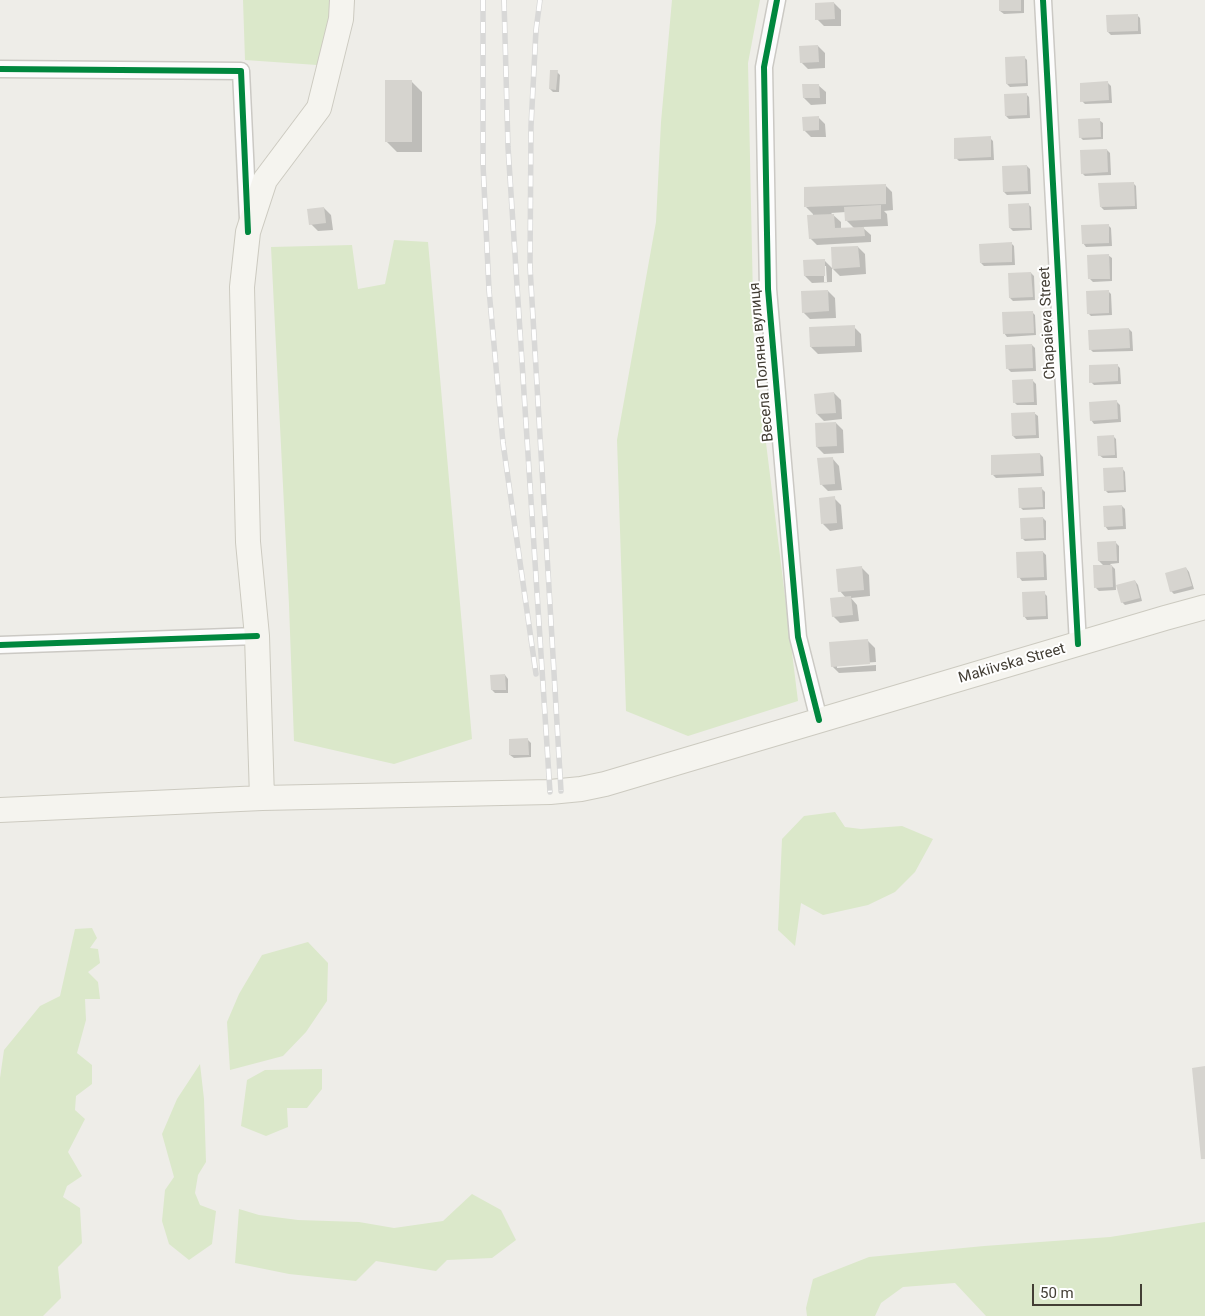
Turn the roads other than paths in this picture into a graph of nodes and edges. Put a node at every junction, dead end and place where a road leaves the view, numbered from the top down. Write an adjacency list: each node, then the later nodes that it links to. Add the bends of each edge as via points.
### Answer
1 (342, 0): 5 (main road, via 341,19 320,108 265,180)
2 (777, 0): 10 (street, Весела Поляна вулиця, via 764,68 768,288 798,637)
3 (1043, 0): 8 (street, Chapaieva Street)
4 (0, 69): 5 (street, via 241,70)
5 (248, 232): 7 (main road, via 242,287 243,336 248,542)
6 (1205, 607): 8 (main road, Makiivska Street)
7 (257, 636): 9 (street); 11 (main road)
8 (1078, 644): 10 (main road, Makiivska Street)
9 (0, 645)
10 (819, 720): 11 (main road, Makiivska Street, via 581,789)
11 (262, 798): 12 (main road, Makiivska Street)
12 (0, 810)

